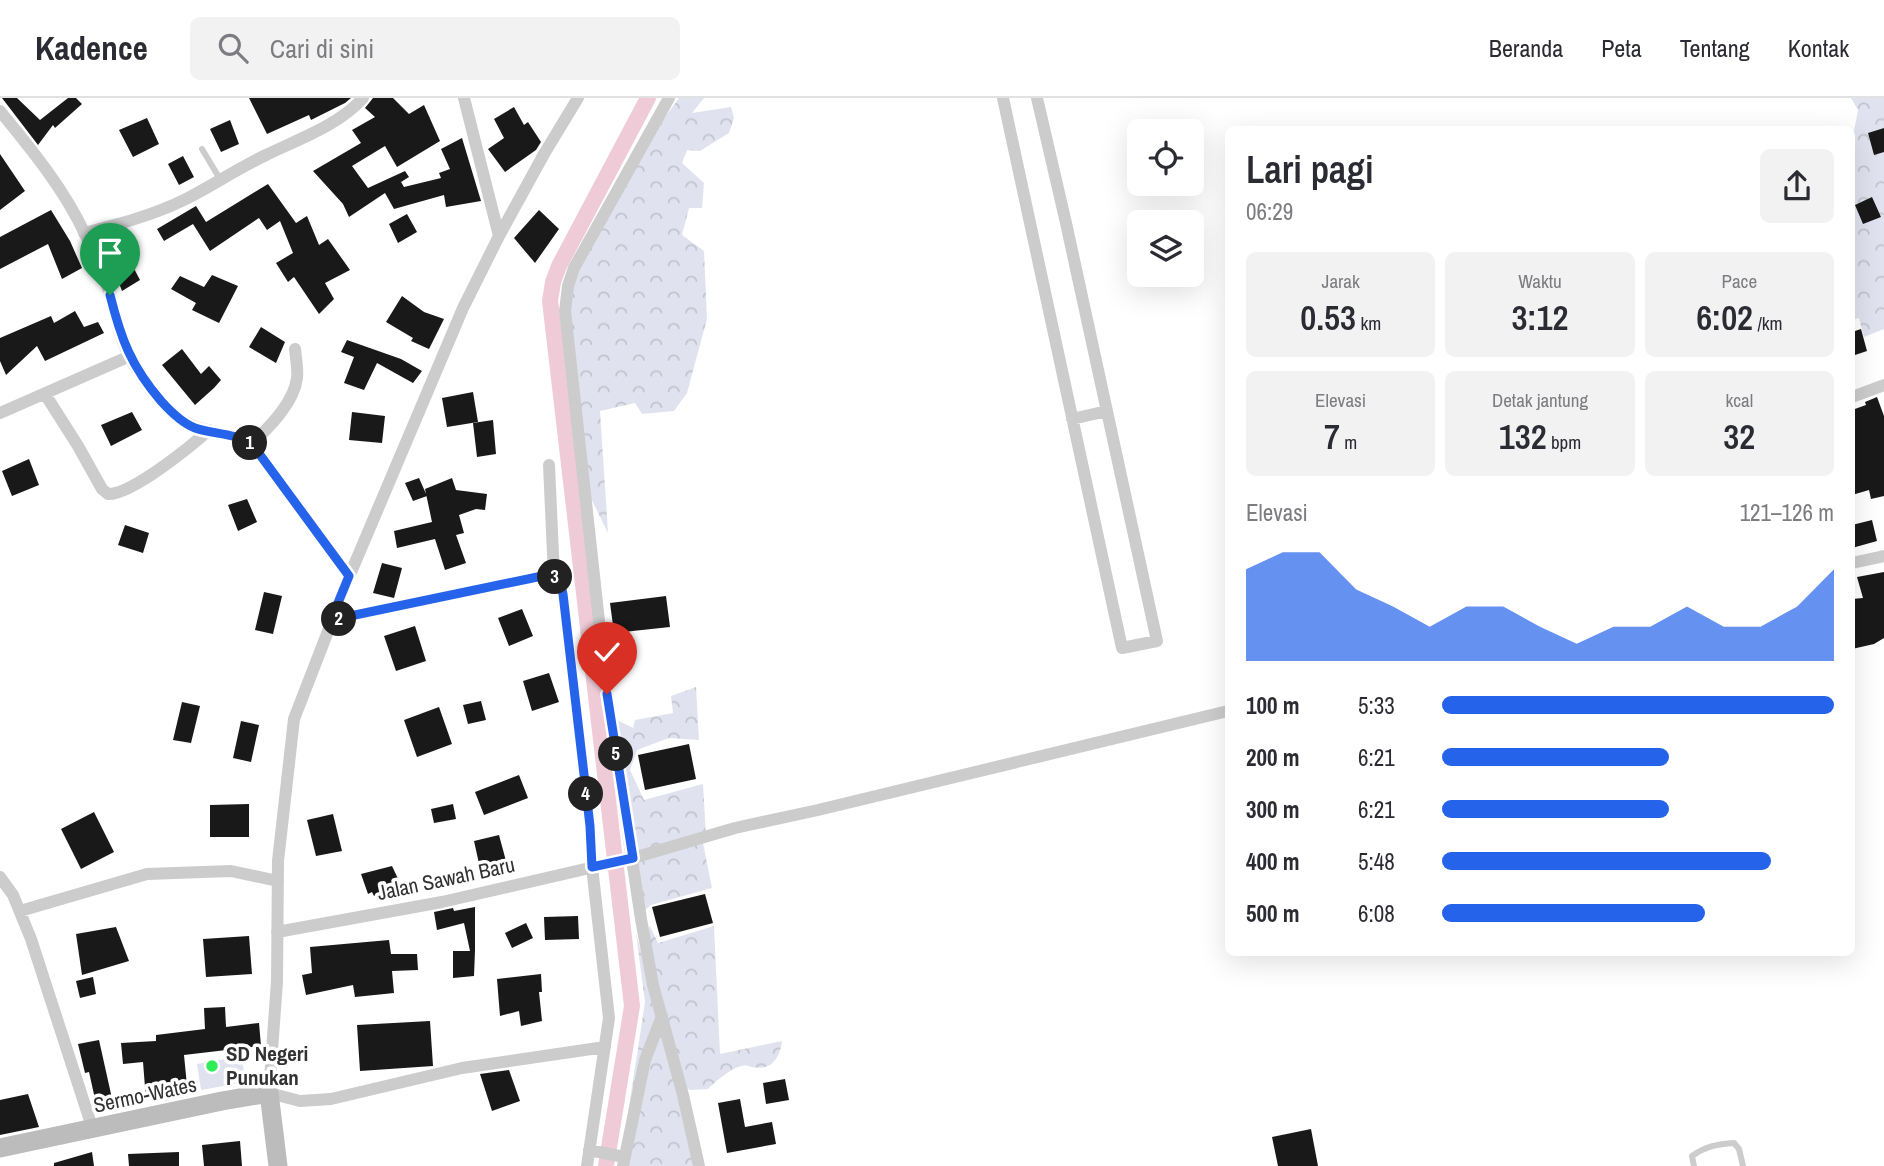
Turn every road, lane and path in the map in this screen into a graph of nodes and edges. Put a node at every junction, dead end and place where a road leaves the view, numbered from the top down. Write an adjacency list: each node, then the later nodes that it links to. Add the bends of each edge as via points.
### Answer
1 (363, 98): 9 (street, via 334,121)
2 (464, 98): 11 (street)
3 (578, 98): 11 (street)
4 (669, 98): 29 (street, via 574,268 565,311)
5 (1003, 98): 19 (street)
6 (1037, 98): 17 (street)
7 (0, 111): 10 (street, via 36,154)
8 (202, 149): 9 (lane)
9 (220, 179): 10 (street, via 152,213)
10 (84, 233): 13 (street)
11 (499, 236): 25 (street, via 463,308)
12 (295, 349): 21 (street, via 297,380 288,401)
13 (130, 356): 15 (street); 20 (street, via 169,410 194,428)
14 (1884, 384): 16 (street)
15 (45, 394): 18 (street); 20 (street, via 107,494 121,492 173,461)
16 (1855, 396)
17 (1107, 411): 19 (street); 19 (street, via 1157,640 1145,643 1122,648)
18 (0, 413)
19 (1072, 419)
20 (209, 430): 21 (street)
21 (252, 444): 25 (street)
22 (549, 465): 26 (street)
23 (1884, 556): 24 (street)
24 (1855, 562)
25 (349, 576): 27 (street)
26 (554, 576): 27 (street); 30 (street, via 563,594)
27 (331, 620): 32 (street, via 294,719)
28 (1225, 712): 29 (street, Jalan Sawah Baru, via 735,828)
29 (628, 859): 30 (street, Jalan Sawah Baru); 35 (street)
30 (596, 866): 34 (street, Jalan Sawah Baru, via 442,902); 36 (street, via 610,1018)
31 (0, 877): 33 (street)
32 (278, 881): 33 (street, via 231,871 147,874); 34 (street)
33 (20, 911): 38 (street)
34 (277, 932): 37 (street)
35 (662, 1016): 41 (street, via 645,1060); 44 (street)
36 (605, 1047): 37 (street, via 462,1068 331,1099 300,1101); 40 (street)
37 (269, 1093): 38 (main road, Sermo-Wates); 42 (main road)
38 (93, 1130): 39 (main road, Sermo-Wates)
39 (0, 1149)
40 (592, 1151): 41 (street); 43 (street)
41 (621, 1160)
42 (278, 1166)
43 (587, 1166)
44 (699, 1166)
45 (1694, 1166): 46 (lane, via 1692,1156 1703,1148 1734,1143)
46 (1743, 1166)

